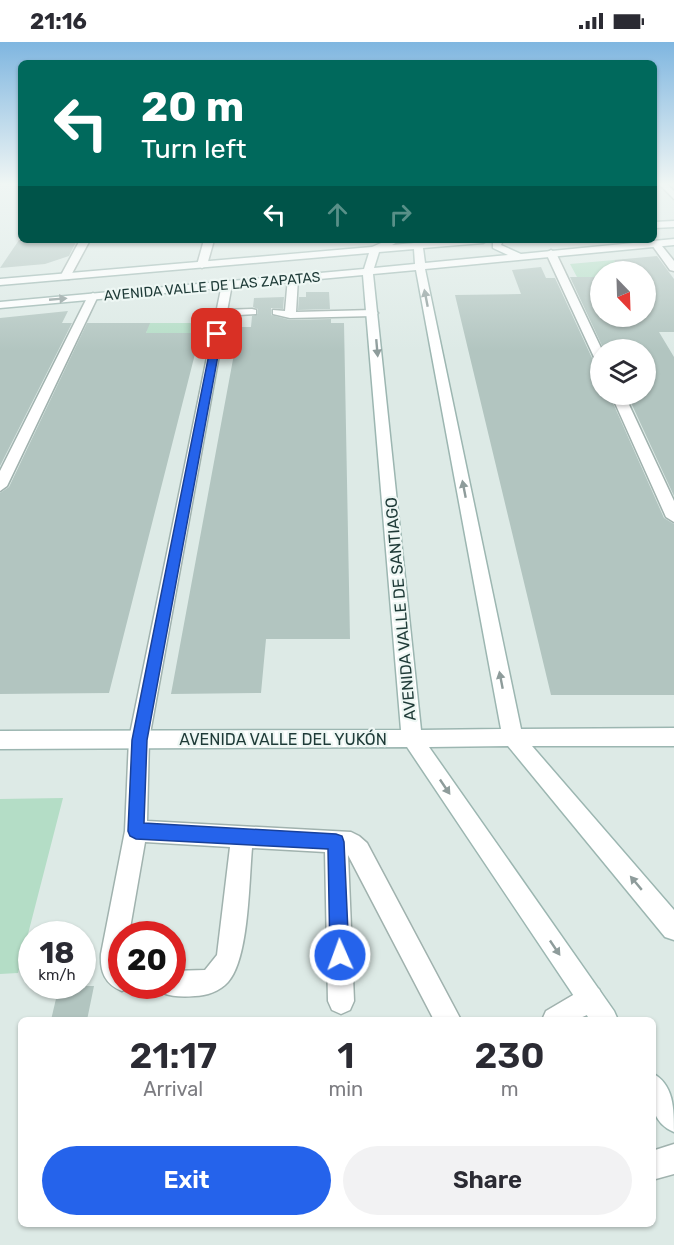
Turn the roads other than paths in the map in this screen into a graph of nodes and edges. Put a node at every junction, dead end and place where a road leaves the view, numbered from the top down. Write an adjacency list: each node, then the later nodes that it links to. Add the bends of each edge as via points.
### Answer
1 (674, 242): 8 (street, AVENIDA VALLE DE LAS ZAPATAS)
2 (83, 243): 16 (street)
3 (208, 243): 12 (street)
4 (389, 243): 9 (street)
5 (418, 243): 9 (street, AVENIDA VALLE DE LAS ZAPATAS); 13 (street)
6 (497, 243): 11 (street, via 500,250)
7 (655, 243): 10 (street, AVENIDA VALLE DE LAS ZAPATAS); 14 (street)
8 (657, 243)
9 (375, 249): 12 (street, AVENIDA VALLE DE LAS ZAPATAS); 15 (street, AVENIDA VALLE DE SANTIAGO)
10 (551, 253): 11 (street, AVENIDA VALLE DE LAS ZAPATAS); 27 (street)
11 (517, 256): 13 (street, AVENIDA VALLE DE LAS ZAPATAS)
12 (202, 265): 16 (street, AVENIDA VALLE DE LAS ZAPATAS)
13 (420, 267): 15 (street, AVENIDA VALLE DE LAS ZAPATAS); 33 (street, one-way to 13)
14 (674, 268)
15 (368, 272): 17 (street, AVENIDA VALLE DE LAS ZAPATAS); 25 (street, AVENIDA VALLE DE SANTIAGO)
16 (65, 277): 18 (street, AVENIDA VALLE DE LAS ZAPATAS)
17 (293, 278): 19 (street, AVENIDA VALLE DE LAS ZAPATAS); 26 (street)
18 (0, 282)
19 (227, 284): 20 (street, AVENIDA VALLE DE LAS ZAPATAS); 24 (street)
20 (93, 296): 21 (street, AVENIDA VALLE DE LAS ZAPATAS, one-way to 20); 29 (street)
21 (0, 305)
22 (252, 312): 24 (street)
23 (277, 312): 26 (street)
24 (221, 313): 35 (street)
25 (373, 313): 26 (street); 32 (street, AVENIDA VALLE DE SANTIAGO, one-way to 32)
26 (290, 315)
27 (592, 339)
28 (622, 405): 30 (street)
29 (0, 486)
30 (674, 517)
31 (674, 737): 33 (street, AVENIDA VALLE DEL YUKÓN)
32 (412, 738): 33 (street, AVENIDA VALLE DEL YUKÓN); 35 (street, AVENIDA VALLE DEL YUKÓN); 42 (street, AVENIDA VALLE DE SANTIAGO, one-way to 42)
33 (513, 738): 40 (street, one-way to 33)
34 (0, 740): 35 (street, AVENIDA VALLE DEL YUKÓN)
35 (139, 740): 36 (street)
36 (136, 831): 37 (street); 39 (street)
37 (242, 836): 38 (street); 41 (street, via 229,956 224,970 213,981)
38 (336, 842): 43 (street); 44 (street, via 351,843 359,852)
39 (119, 921)
40 (674, 927)
41 (186, 983)
42 (590, 998): 45 (street); 46 (street, AVENIDA VALLE DE SANTIAGO)
43 (341, 1001)
44 (446, 1017)
45 (560, 1017)
46 (603, 1017)
47 (656, 1093): 48 (street)
48 (674, 1118)
49 (674, 1159): 50 (street)
50 (656, 1165)

